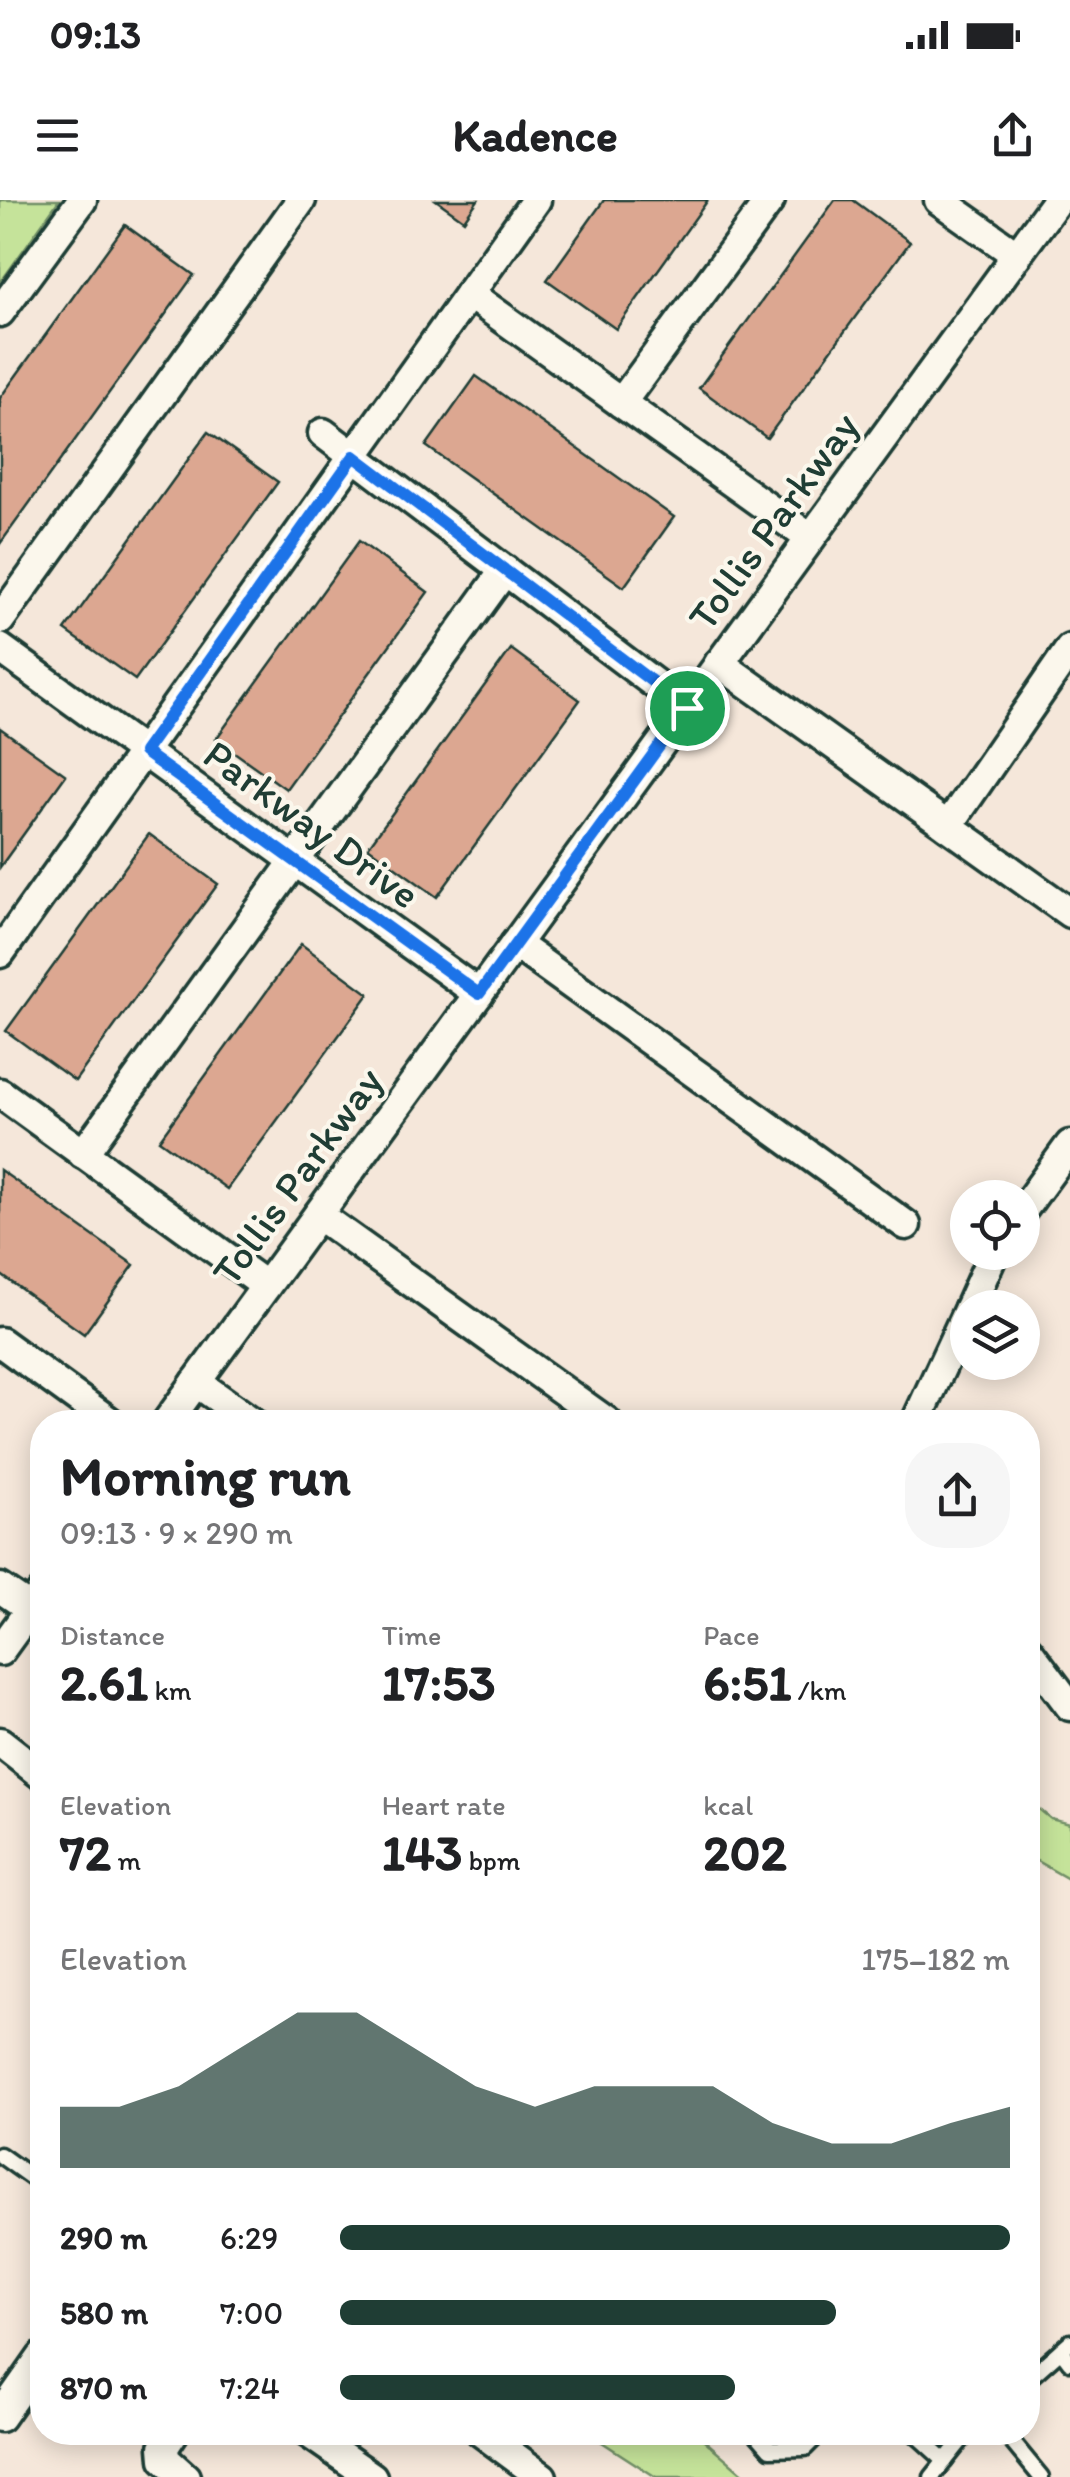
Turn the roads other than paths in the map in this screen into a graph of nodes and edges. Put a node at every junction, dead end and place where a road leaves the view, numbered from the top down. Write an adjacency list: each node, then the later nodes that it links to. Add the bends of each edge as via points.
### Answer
1 (82, 200): 9 (street)
2 (301, 200): 15 (street)
3 (536, 200): 8 (street)
4 (770, 200): 10 (street)
5 (940, 200): 7 (street)
6 (1056, 200): 7 (street, Tollis Parkway)
7 (1017, 255): 13 (street, Tollis Parkway)
8 (469, 294): 10 (street); 12 (street)
9 (0, 312)
10 (622, 403): 13 (street)
11 (323, 433): 12 (street)
12 (354, 456): 14 (street); 20 (street)
13 (810, 538): 18 (street, Tollis Parkway)
14 (505, 570): 19 (street); 22 (street)
15 (0, 620)
16 (0, 648): 20 (street, Parkway Drive)
17 (1070, 650): 21 (street)
18 (720, 663): 19 (street, Tollis Parkway); 21 (street)
19 (687, 708): 24 (street, Tollis Parkway)
20 (144, 752): 22 (street, Parkway Drive); 25 (street)
21 (948, 826): 23 (street)
22 (294, 860): 26 (street, Parkway Drive); 29 (street)
23 (1070, 913)
24 (515, 944): 26 (street, Tollis Parkway); 32 (street)
25 (0, 953)
26 (479, 994): 31 (street, Tollis Parkway)
27 (0, 1093): 29 (street)
28 (1070, 1145): 30 (street)
29 (83, 1154): 33 (street)
30 (1040, 1187)
31 (318, 1215): 33 (street, Tollis Parkway); 40 (street)
32 (906, 1225)
33 (266, 1286): 36 (street, Tollis Parkway)
34 (0, 1342): 37 (street)
35 (950, 1348): 41 (street)
36 (196, 1382): 38 (street, Tollis Parkway); 39 (street)
37 (94, 1410)
38 (176, 1410)
39 (235, 1410)
40 (590, 1410)
41 (922, 1410)
42 (0, 1588): 43 (street)
43 (30, 1599)
44 (30, 1610): 45 (street)
45 (0, 1651)
46 (1040, 1666): 47 (street)
47 (1070, 1706)
48 (0, 1742): 49 (street)
49 (30, 1766)
50 (0, 2155): 51 (lane)
51 (30, 2176)
52 (1067, 2351): 53 (lane)
53 (1040, 2370)
54 (30, 2374): 55 (street)
55 (0, 2417)
56 (326, 2445): 64 (street)
57 (499, 2445): 65 (street)
58 (767, 2445): 59 (lane)
59 (808, 2445)
60 (928, 2445): 63 (lane)
61 (958, 2445): 63 (lane)
62 (1015, 2445): 67 (lane)
63 (946, 2461): 66 (lane)
64 (372, 2477)
65 (542, 2477)
66 (932, 2477)
67 (1041, 2477)

